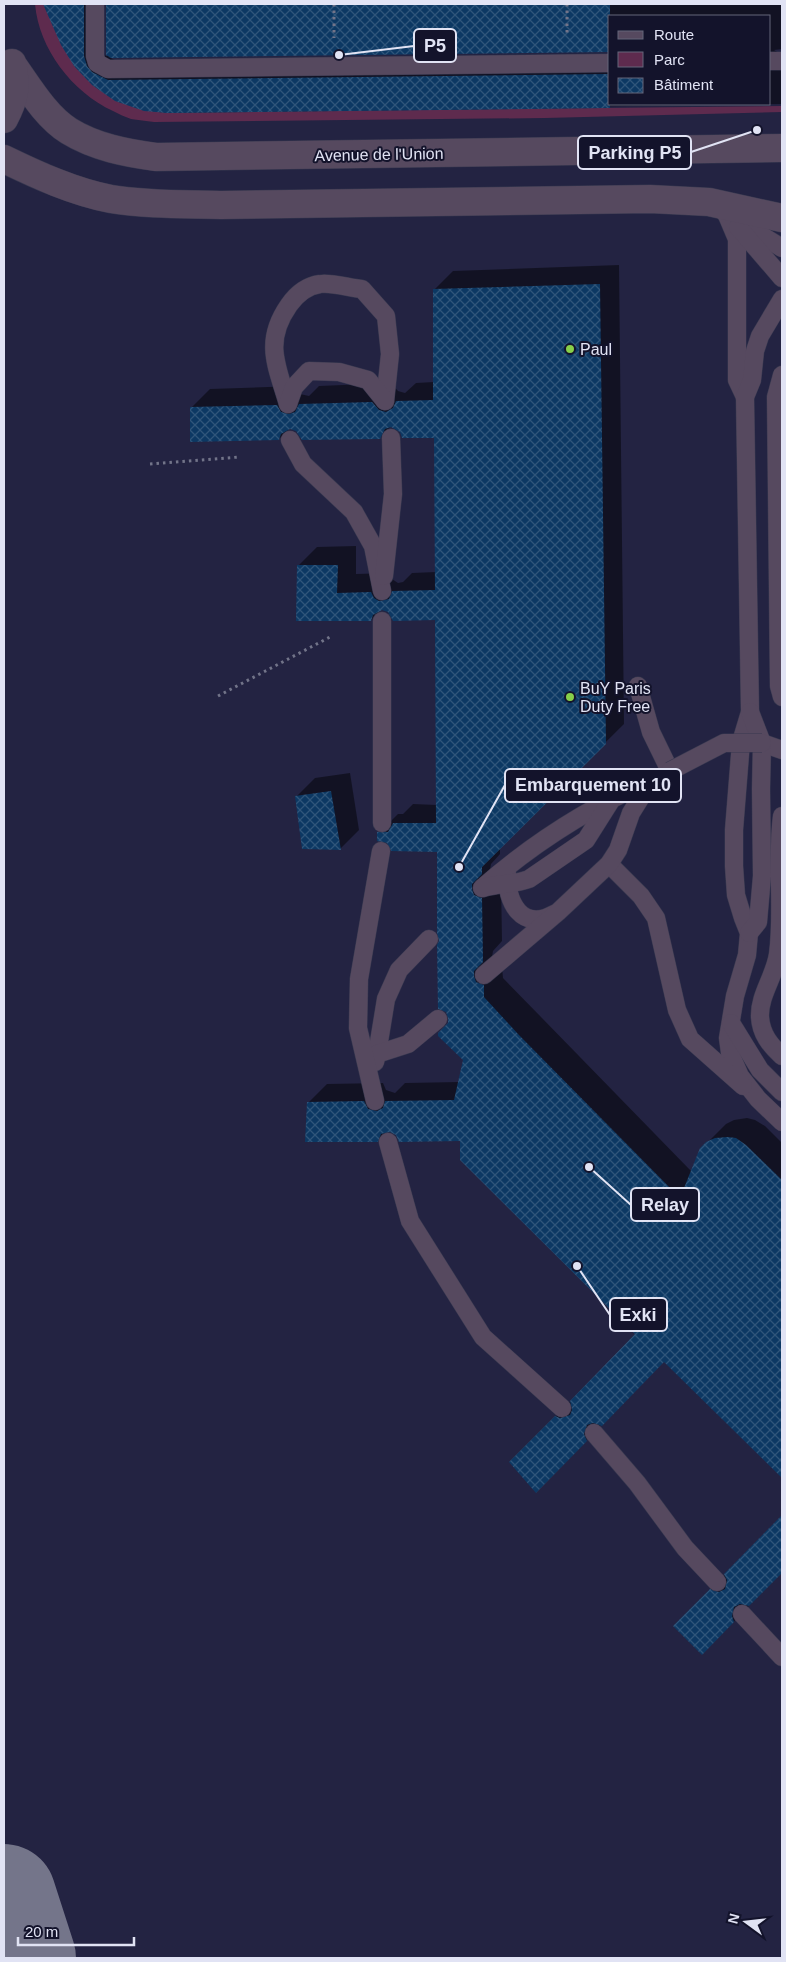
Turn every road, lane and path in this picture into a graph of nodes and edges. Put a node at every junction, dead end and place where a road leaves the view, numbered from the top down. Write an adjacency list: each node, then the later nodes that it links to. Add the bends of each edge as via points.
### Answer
1 (95, 4): 7 (lane, via 95,56 97,63 108,69)
2 (334, 4): 5 (path)
3 (567, 4): 4 (path)
4 (567, 41)
5 (334, 44)
6 (8, 55): 8 (street, Avenue de l'Union, via 16,82 13,101); 9 (street, Avenue de l'Union, via 42,104 68,130 96,144 125,153 156,157)
7 (608, 63)
8 (4, 119)
9 (782, 148)
10 (4, 159): 11 (street, via 110,199 161,204 650,199)
11 (718, 208): 12 (street); 13 (lane); 14 (lane); 17 (lane, via 737,240 737,380)
12 (782, 218)
13 (782, 248)
14 (782, 278)
15 (782, 299): 17 (lane, via 760,336 752,380)
16 (782, 376): 27 (lane, via 776,397 779,686)
17 (745, 396): 28 (lane)
18 (288, 404): 18 (lane, via 294,387 309,371 339,372 368,380 385,401 390,354 386,316 362,289 320,284 297,294 281,317 274,333 275,359)
19 (391, 438): 20 (lane, via 393,494 382,592 372,546 354,512 303,464)
20 (290, 440)
21 (239, 457): 22 (path)
22 (150, 464)
23 (382, 621): 35 (lane)
24 (330, 637): 26 (path)
25 (638, 686): 32 (lane, via 651,732)
26 (218, 696)
27 (782, 697)
28 (750, 712): 29 (lane); 30 (lane)
29 (741, 742): 30 (lane, bridge); 32 (lane, bridge, via 724,743); 41 (lane, via 734,866 736,895)
30 (762, 743): 31 (lane); 41 (lane, via 762,876 758,922)
31 (782, 750)
32 (670, 772): 33 (lane); 38 (lane, via 641,797)
33 (614, 796): 37 (lane); 39 (lane, via 586,840 529,879)
34 (782, 816): 47 (lane, via 778,957 760,1006 766,1037)
35 (382, 823)
36 (381, 850): 48 (lane, via 359,979 358,1028)
37 (512, 862): 39 (lane); 39 (lane, via 482,888)
38 (609, 864): 40 (lane); 50 (lane, via 641,896 656,918 677,1010 690,1039)
39 (507, 884): 40 (lane, via 509,898 525,917 547,918)
40 (558, 912): 43 (lane)
41 (749, 933): 45 (lane, via 748,955 735,996)
42 (428, 939): 46 (lane, via 399,970 386,999)
43 (484, 975)
44 (438, 1019): 46 (lane, via 408,1044)
45 (731, 1023): 49 (lane, via 760,1070); 50 (lane, via 730,1053 740,1076)
46 (377, 1054): 48 (lane)
47 (782, 1056)
48 (370, 1080): 51 (lane)
49 (782, 1092)
50 (758, 1099): 52 (lane)
51 (375, 1101)
52 (782, 1122)
53 (388, 1142): 54 (lane, via 410,1221 483,1337)
54 (562, 1408)
55 (594, 1433): 56 (lane, via 637,1483 685,1548)
56 (717, 1582)
57 (742, 1614): 58 (lane)
58 (782, 1657)

